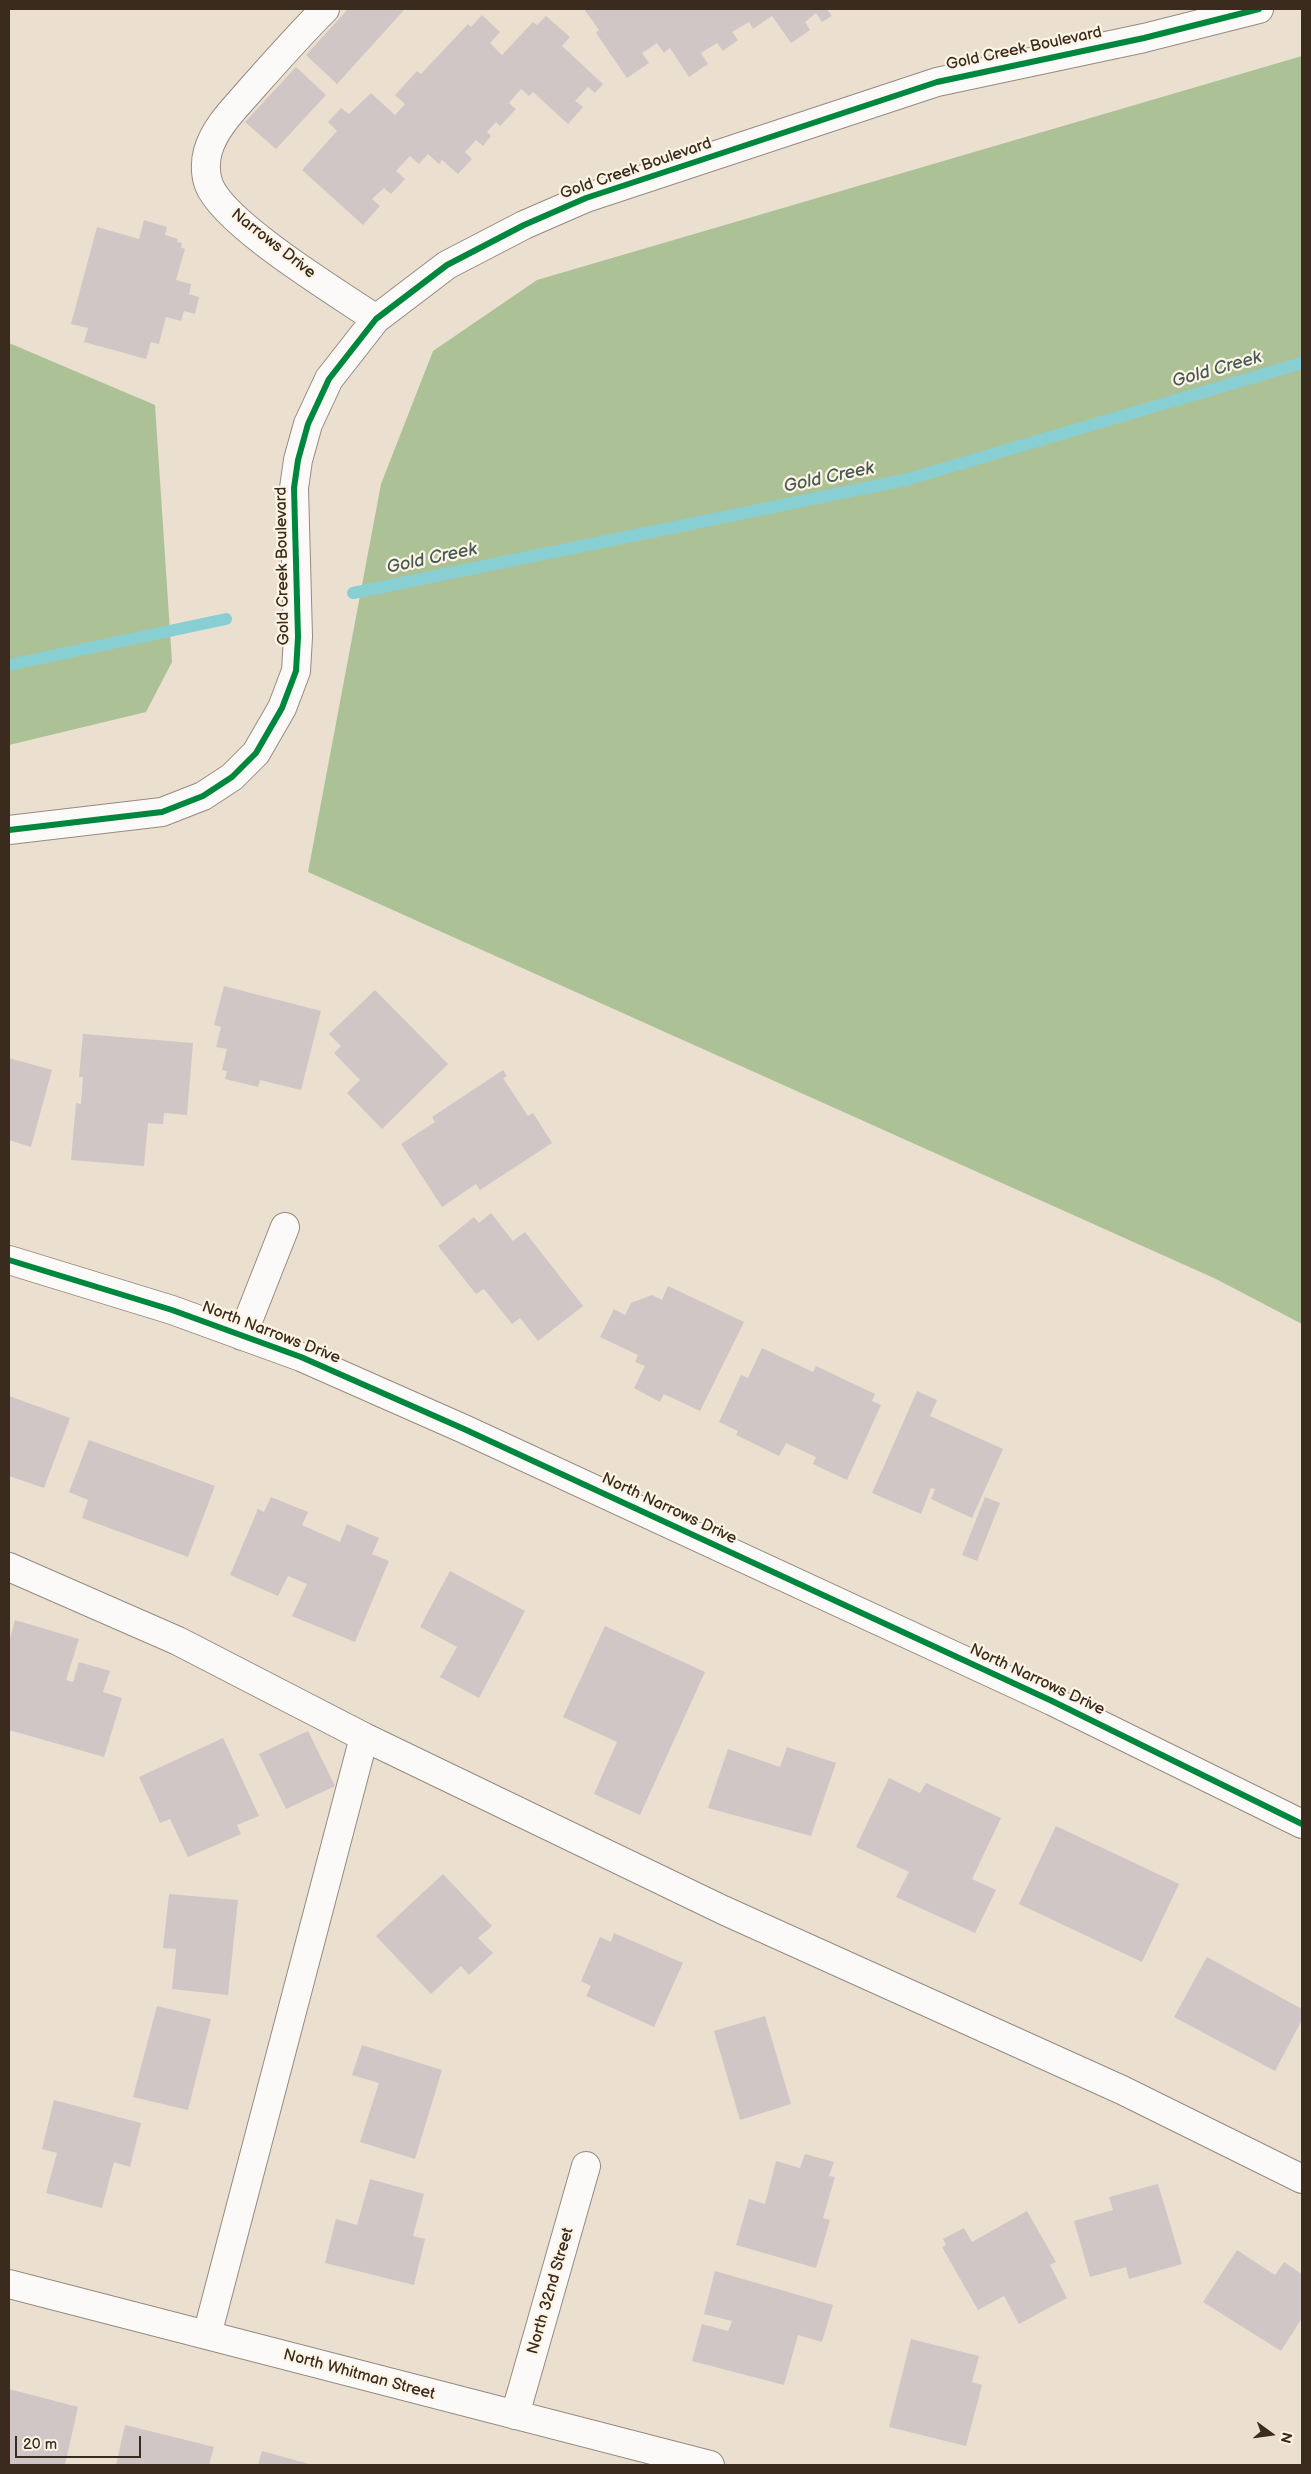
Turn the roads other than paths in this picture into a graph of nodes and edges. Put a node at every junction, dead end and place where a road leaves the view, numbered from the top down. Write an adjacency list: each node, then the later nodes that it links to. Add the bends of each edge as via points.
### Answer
1 (325, 9): 3 (street, Narrows Drive, via 227,117 208,151 209,185 235,217 284,257)
2 (1259, 9): 3 (street, Gold Creek Boulevard, via 1144,38 937,82 586,198 447,264)
3 (376, 319): 4 (street, Gold Creek Boulevard, via 329,379 308,424 298,460 294,488 296,671 282,708 256,752 232,777 203,796 162,812)
4 (9, 830)
5 (285, 1227): 7 (street)
6 (9, 1260): 7 (street, North Narrows Drive, via 172,1310)
7 (242, 1336): 10 (street, North Narrows Drive, via 301,1357 473,1433 1043,1697)
8 (9, 1567): 9 (street, via 178,1641)
9 (364, 1737): 12 (street, via 723,1910 1122,2090); 14 (street)
10 (1302, 1824)
11 (586, 2166): 15 (street, North 32nd Street)
12 (1302, 2179)
13 (9, 2284): 14 (street, North Whitman Street)
14 (207, 2335): 15 (street, North Whitman Street)
15 (515, 2415): 16 (street, North Whitman Street)
16 (710, 2465)

